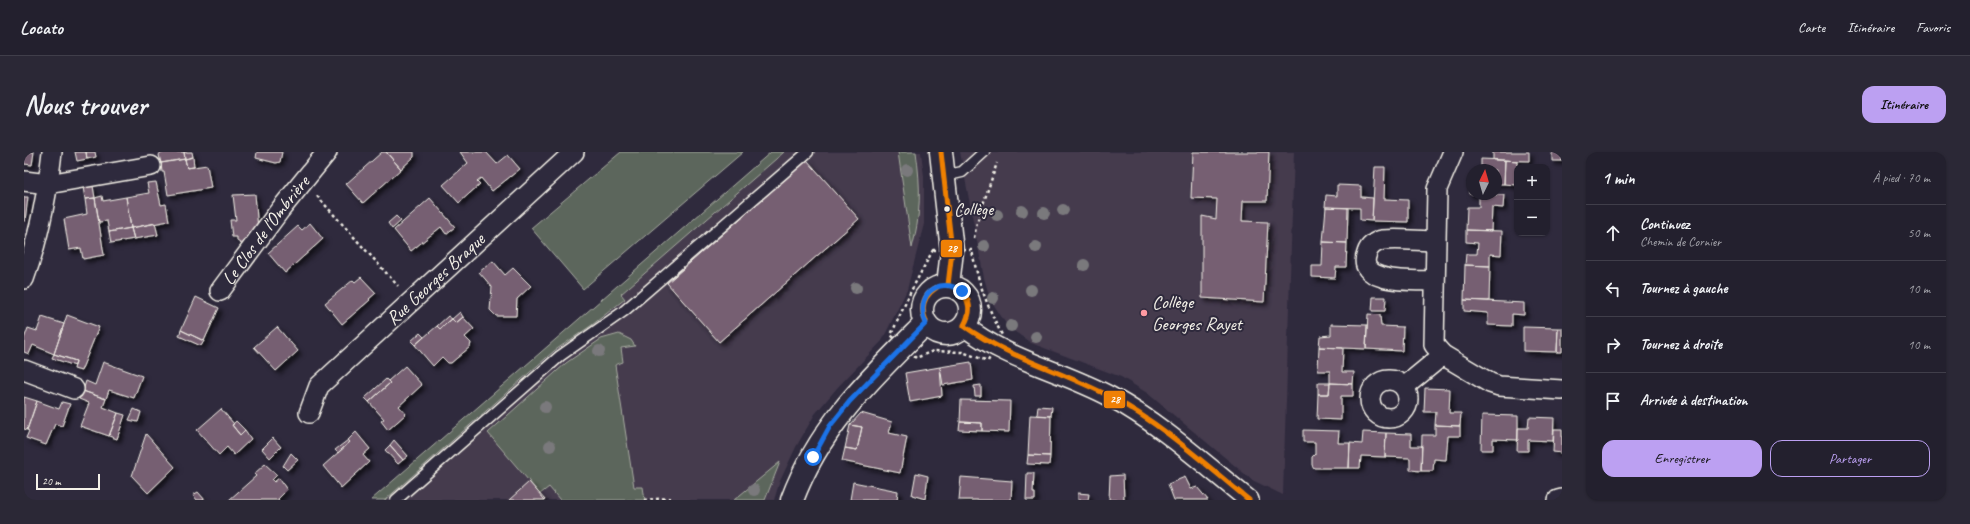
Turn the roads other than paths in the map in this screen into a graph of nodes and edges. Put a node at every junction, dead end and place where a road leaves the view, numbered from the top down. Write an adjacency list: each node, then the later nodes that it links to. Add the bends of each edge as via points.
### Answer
1 (52, 152): 11 (street)
2 (327, 152): 16 (street, Le Clos de l'Ombrière)
3 (574, 152): 24 (street, Rue Georges Braque, via 319,386)
4 (808, 152): 26 (lane, via 624,310 560,356)
5 (941, 152): 9 (street)
6 (984, 152): 9 (lane, via 962,172)
7 (1452, 152): 12 (street, via 1437,189)
8 (151, 166): 11 (street)
9 (944, 176): 15 (street, via 952,250)
10 (24, 181): 11 (street)
11 (48, 184): 13 (street, via 35,248)
12 (1436, 241): 14 (street); 14 (street, via 1383,240 1373,244 1367,252 1365,261 1369,270 1377,276)
13 (24, 279)
14 (1434, 280): 19 (street, via 1434,345)
15 (948, 285): 17 (street, via 933,289 927,294 922,309); 18 (street, via 955,287 967,297 970,312)
16 (220, 291)
17 (926, 323): 18 (street, via 931,329 945,334); 27 (street, via 830,426)
18 (964, 326): 28 (street, via 997,347 1134,409)
19 (1443, 355): 21 (street); 23 (street, via 1490,384)
20 (24, 370): 22 (street)
21 (1404, 387)
22 (74, 389)
23 (1562, 390)
24 (309, 413)
25 (1562, 499): 29 (street)
26 (396, 500)
27 (792, 500)
28 (1249, 500)
29 (1558, 500)

